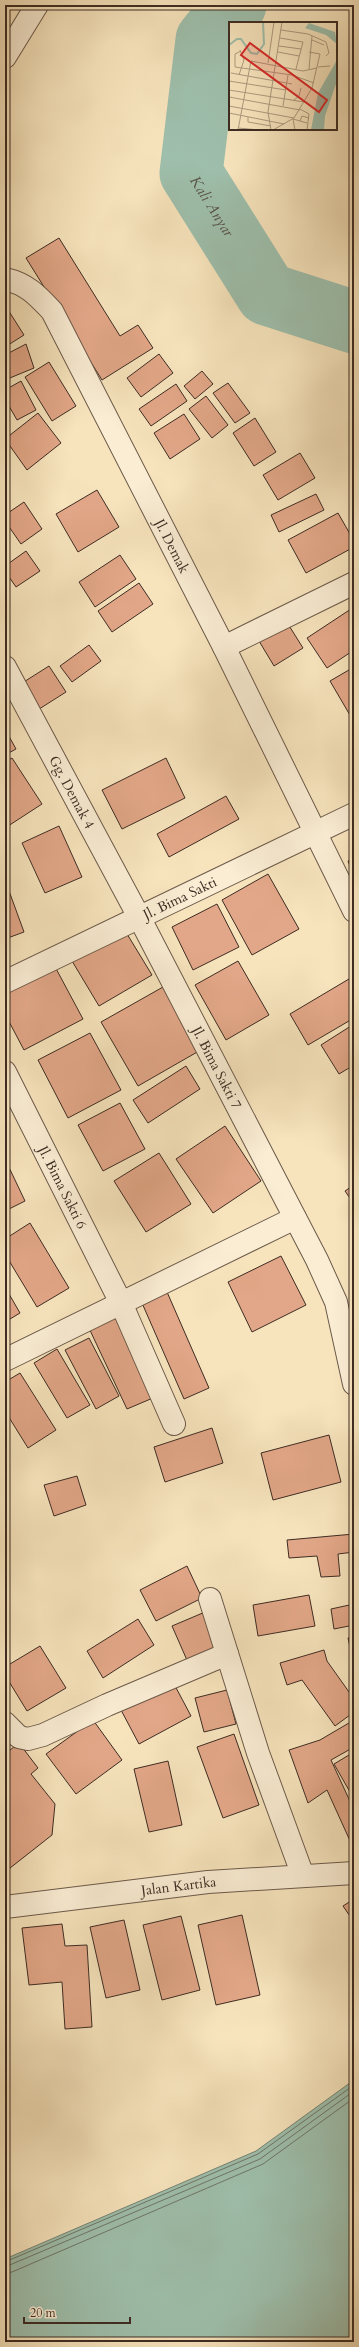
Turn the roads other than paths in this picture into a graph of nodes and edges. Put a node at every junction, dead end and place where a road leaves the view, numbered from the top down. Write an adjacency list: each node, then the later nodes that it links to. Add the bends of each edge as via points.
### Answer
1 (38, 5): 2 (street)
2 (5, 58)
3 (5, 279): 5 (street, Jl. Demak, via 20,283 34,292 52,311)
4 (354, 583): 5 (street)
5 (224, 647): 8 (street, Jl. Demak)
6 (5, 667): 10 (street, Gg. Demak 4)
7 (354, 814): 8 (street, Jl. Bima Sakti)
8 (316, 834): 9 (street, Jl. Demak); 10 (street, Jl. Bima Sakti)
9 (354, 911)
10 (139, 917): 11 (street, Jl. Bima Sakti); 13 (street, Jl. Bima Sakti 7)
11 (5, 982)
12 (5, 1072): 14 (street, Jl. Bima Sakti 6)
13 (295, 1218): 14 (street); 16 (street, Jl. Bima Sakti 7, via 336,1302)
14 (121, 1303): 15 (street); 17 (street, Jl. Bima Sakti 6)
15 (5, 1360)
16 (354, 1384)
17 (174, 1424)
18 (210, 1599): 19 (street)
19 (227, 1654): 20 (street, via 43,1735 28,1739 19,1737); 22 (street, via 258,1753)
20 (5, 1723)
21 (354, 1874): 22 (street, Jalan Kartika)
22 (303, 1876): 23 (street, Jalan Kartika, via 208,1882)
23 (5, 1907)

